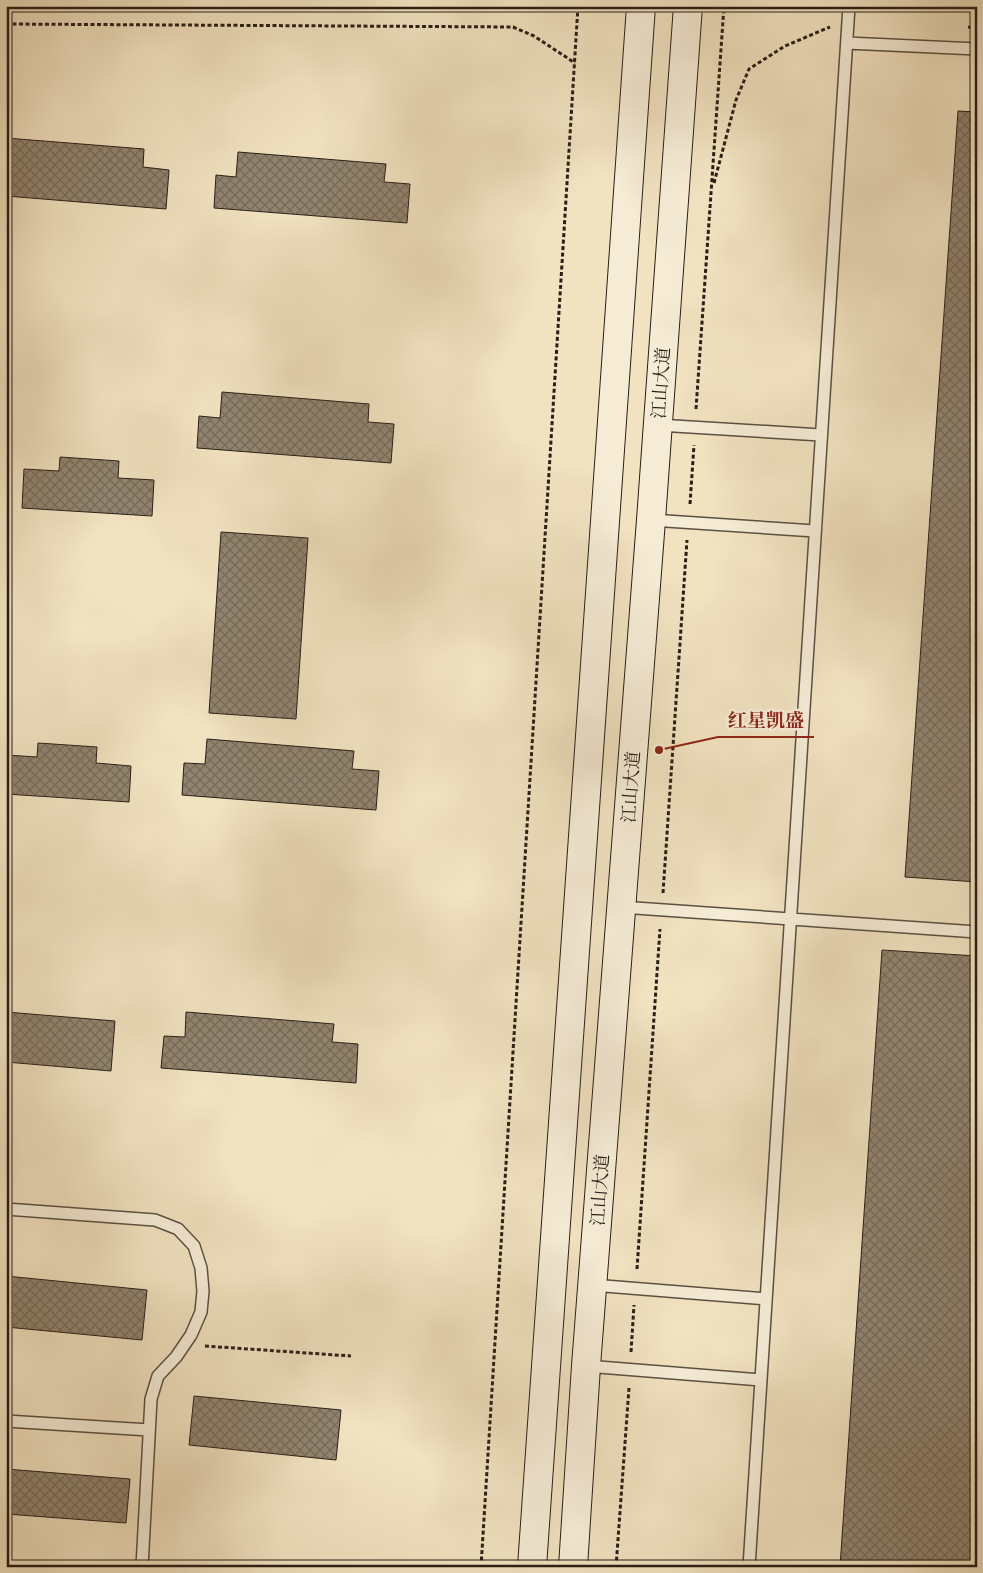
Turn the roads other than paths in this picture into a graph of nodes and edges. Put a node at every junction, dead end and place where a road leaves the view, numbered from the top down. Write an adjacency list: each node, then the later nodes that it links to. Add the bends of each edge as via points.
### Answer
1 (641, 6): 21 (main road)
2 (688, 6): 6 (main road, 江山大道)
3 (849, 6): 4 (lane)
4 (847, 43): 5 (lane); 7 (lane)
5 (977, 49)
6 (658, 425): 7 (lane); 8 (main road, 江山大道)
7 (821, 435): 9 (lane)
8 (652, 520): 9 (lane); 10 (main road, 江山大道)
9 (815, 532): 11 (lane)
10 (622, 907): 11 (lane); 14 (main road, 江山大道)
11 (790, 920): 12 (lane); 15 (lane)
12 (977, 932)
13 (6, 1209): 19 (lane, via 155,1220 178,1230 194,1246 201,1268 201,1312 185,1344 158,1376 151,1399)
14 (592, 1286): 15 (lane); 16 (main road, 江山大道)
15 (766, 1299): 17 (lane)
16 (586, 1366): 17 (lane); 22 (main road, 江山大道)
17 (761, 1380): 23 (lane)
18 (6, 1421): 19 (lane)
19 (150, 1430): 20 (lane)
20 (142, 1567)
21 (532, 1567)
22 (573, 1567)
23 (749, 1567)

